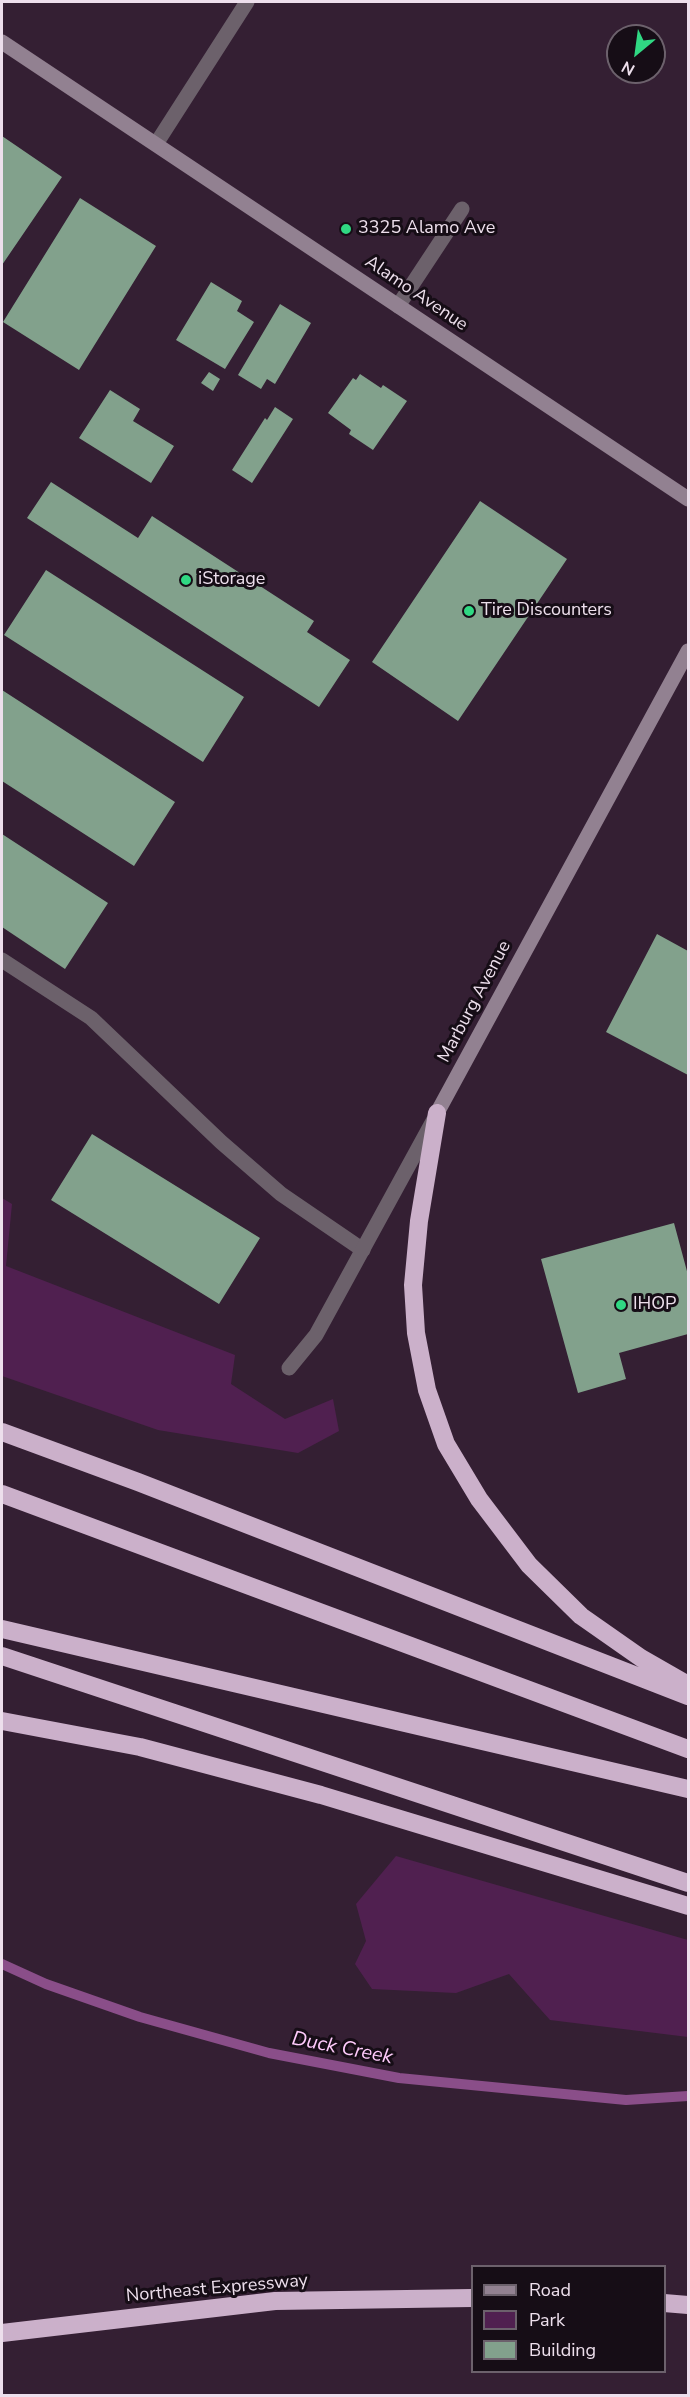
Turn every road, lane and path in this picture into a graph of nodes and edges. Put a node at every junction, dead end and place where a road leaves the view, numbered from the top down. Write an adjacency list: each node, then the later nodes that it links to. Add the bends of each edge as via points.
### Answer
1 (247, 2): 3 (street)
2 (2, 42): 3 (street, Alamo Avenue)
3 (156, 144): 5 (street, Alamo Avenue)
4 (462, 209): 5 (street)
5 (398, 306): 6 (street, Alamo Avenue)
6 (688, 499)
7 (688, 651): 9 (street, Marburg Avenue)
8 (2, 960): 10 (street, via 91,1018 272,1187)
9 (437, 1113): 10 (street, Marburg Avenue); 16 (highway, via 413,1285 416,1334 427,1390 446,1444 493,1518 529,1564 574,1609 641,1658)
10 (363, 1250): 11 (street, Marburg Avenue, via 316,1335)
11 (289, 1368)
12 (2, 1432): 17 (highway)
13 (2, 1494): 19 (highway)
14 (2, 1629): 20 (highway)
15 (2, 1656): 21 (highway)
16 (688, 1685)
17 (688, 1696)
18 (2, 1721): 22 (highway, via 140,1747 321,1795)
19 (688, 1749)
20 (688, 1789)
21 (688, 1883)
22 (688, 1906)
23 (471, 2298): 26 (highway, Northeast Expressway, via 275,2301)
24 (666, 2303): 25 (highway)
25 (688, 2305)
26 (2, 2333)

